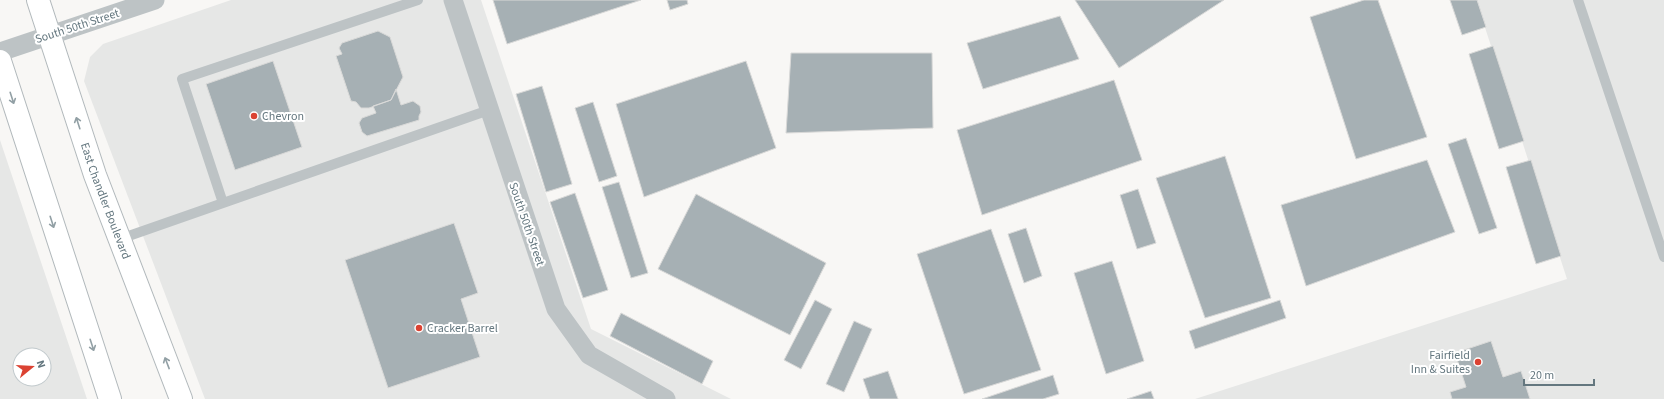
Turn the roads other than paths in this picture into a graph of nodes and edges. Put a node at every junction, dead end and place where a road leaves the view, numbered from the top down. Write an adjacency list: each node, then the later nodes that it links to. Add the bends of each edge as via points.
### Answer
1 (38, 0): 6 (main road, East Chandler Boulevard)
2 (155, 0): 6 (street, South 50th Street)
3 (418, 0): 10 (lane, via 182,79)
4 (453, 0): 9 (street, South 50th Street)
5 (1578, 0): 12 (lane)
6 (50, 35): 7 (street, South 50th Street); 11 (main road, East Chandler Boulevard, one-way to 6, via 95,175)
7 (0, 52)
8 (0, 61): 13 (main road, one-way to 13)
9 (489, 110): 10 (lane); 15 (street, South 50th Street, via 556,309 589,355)
10 (223, 203): 11 (lane)
11 (120, 239): 14 (main road, East Chandler Boulevard, one-way to 11)
12 (1664, 257)
13 (110, 399)
14 (181, 399)
15 (666, 399)

